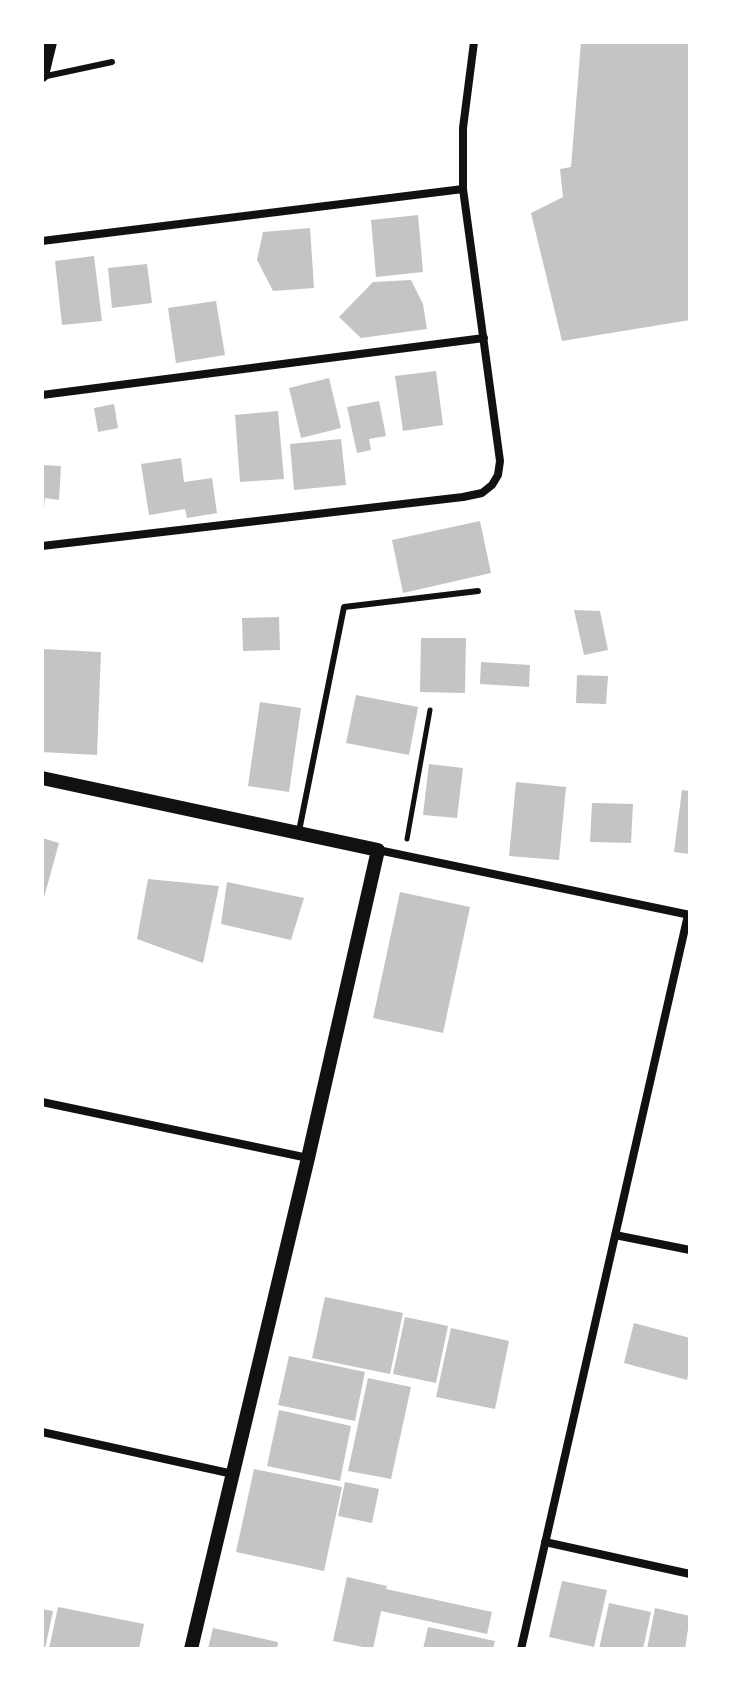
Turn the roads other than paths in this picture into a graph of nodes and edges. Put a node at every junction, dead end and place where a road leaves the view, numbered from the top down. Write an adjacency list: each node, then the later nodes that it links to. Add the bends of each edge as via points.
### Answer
1 (50, 42): 4 (street)
2 (474, 42): 5 (street, via 463,128)
3 (112, 62): 4 (lane)
4 (42, 76)
5 (463, 189): 6 (street); 7 (street)
6 (42, 241)
7 (484, 338): 8 (street); 9 (street, via 500,461 498,475 482,493)
8 (42, 395)
9 (42, 546)
10 (478, 591): 12 (lane, via 344,607)
11 (42, 778): 12 (street)
12 (299, 833): 13 (street)
13 (378, 850): 14 (street); 16 (street)
14 (689, 915): 17 (street)
15 (42, 1102): 16 (street)
16 (308, 1158): 20 (street)
17 (615, 1235): 18 (street); 21 (street)
18 (690, 1250)
19 (42, 1432): 20 (street)
20 (233, 1474): 23 (street)
21 (545, 1542): 22 (street); 24 (street)
22 (690, 1574)
23 (191, 1649)
24 (521, 1649)

